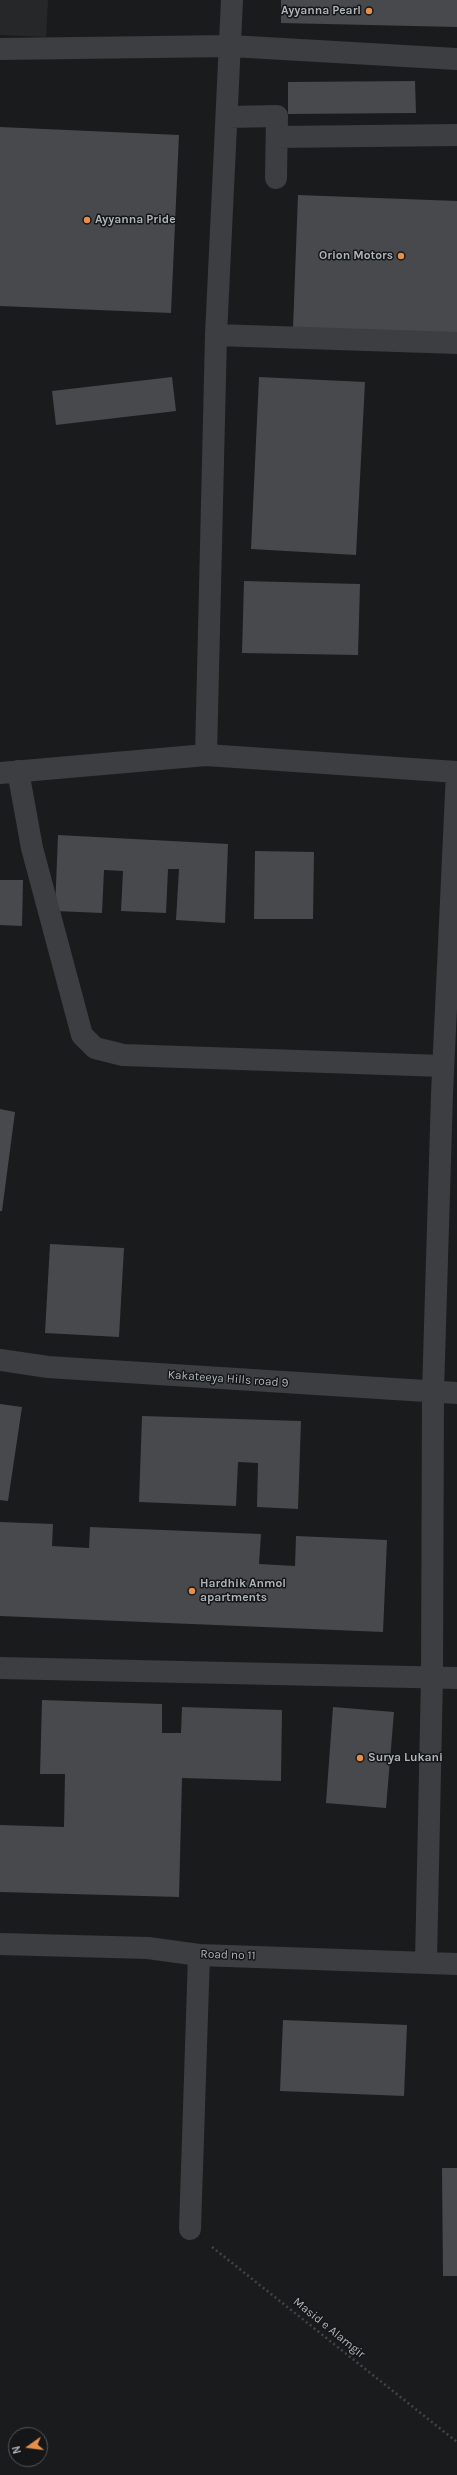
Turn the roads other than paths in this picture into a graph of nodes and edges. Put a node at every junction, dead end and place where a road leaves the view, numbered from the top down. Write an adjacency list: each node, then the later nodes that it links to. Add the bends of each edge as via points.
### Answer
1 (232, 0): 2 (street)
2 (231, 46): 3 (street); 4 (street); 5 (street)
3 (0, 49)
4 (457, 59)
5 (227, 117): 7 (street, via 277,116); 9 (street)
6 (457, 135): 7 (street)
7 (276, 137): 8 (street)
8 (276, 178)
9 (216, 335): 10 (street); 11 (street)
10 (457, 343)
11 (206, 755): 12 (street); 13 (street)
12 (9, 772): 14 (street, via 82,1035 95,1048 123,1055)
13 (457, 772): 14 (street)
14 (443, 1066): 15 (street)
15 (449, 1094): 17 (street)
16 (0, 1360): 17 (street, Kakateeya Hills road 9, via 48,1367)
17 (433, 1392): 18 (street, Kakateeya Hills road 9); 20 (street)
18 (457, 1392)
19 (0, 1668): 20 (street)
20 (432, 1677): 21 (street); 24 (street)
21 (457, 1678)
22 (0, 1944): 23 (street, Road no 11, via 148,1948)
23 (198, 1955): 24 (street, Road no 11); 26 (street)
24 (426, 1961): 25 (street, Road no 11)
25 (457, 1964)
26 (190, 2229)

